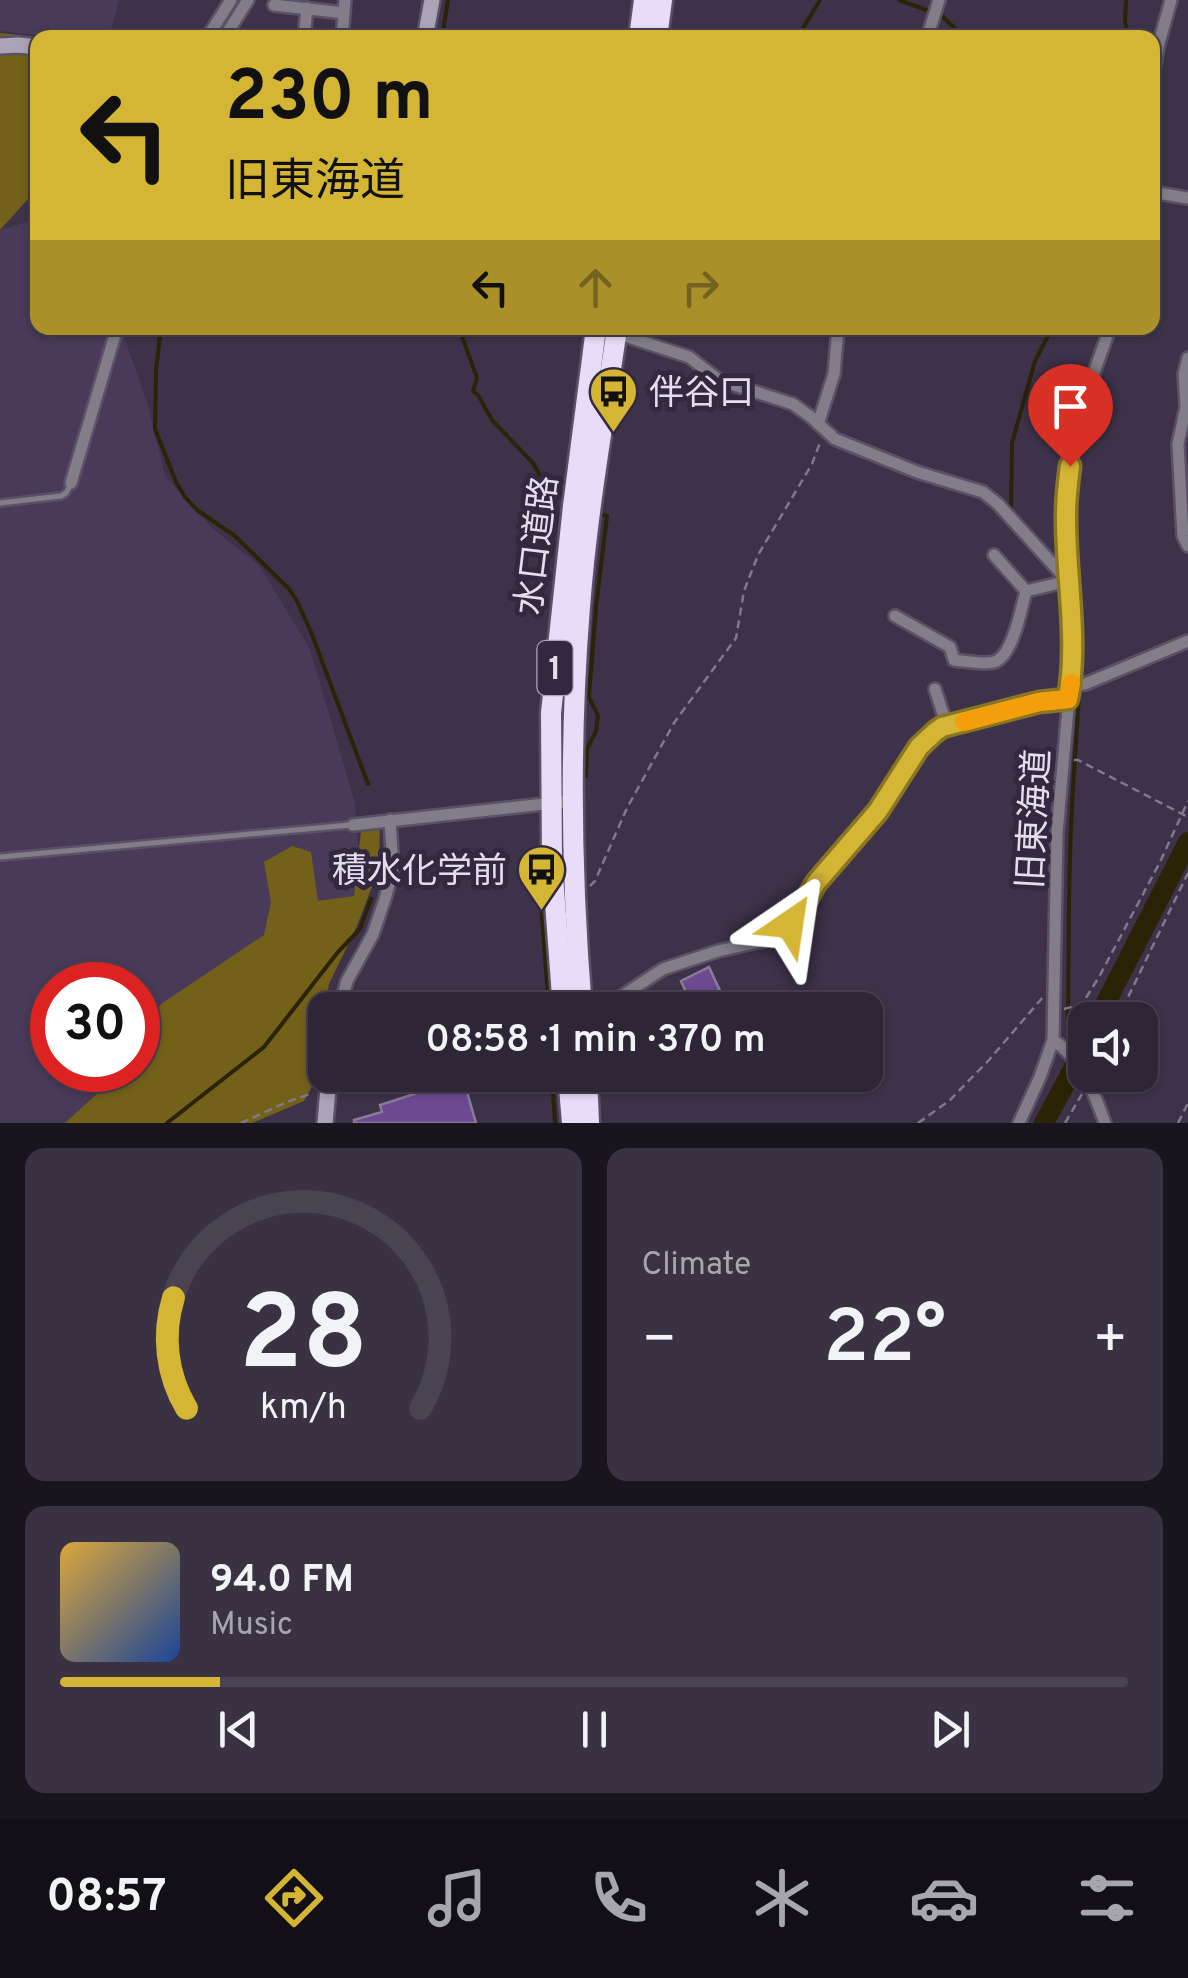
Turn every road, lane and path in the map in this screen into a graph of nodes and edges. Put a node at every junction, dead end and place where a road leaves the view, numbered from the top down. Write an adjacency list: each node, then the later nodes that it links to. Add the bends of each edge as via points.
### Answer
1 (231, 0): 11 (street)
2 (248, 0): 12 (street)
3 (432, 0): 14 (street)
4 (644, 0): 15 (highway)
5 (662, 0): 16 (highway)
6 (939, 0): 17 (street)
7 (1171, 0): 18 (street)
8 (274, 5): 10 (street)
9 (345, 7): 10 (street)
10 (308, 8): 13 (street)
11 (212, 30)
12 (229, 30)
13 (305, 30)
14 (426, 30)
15 (639, 30)
16 (658, 30)
17 (929, 30)
18 (1160, 40)
19 (0, 46): 20 (street)
20 (30, 46)
21 (1160, 193): 22 (street)
22 (1188, 198)
23 (115, 335): 30 (street)
24 (608, 335): 44 (highway, 水口道路 / 1)
25 (626, 335): 29 (street, via 690,358 720,380 793,404)
26 (837, 335): 29 (street)
27 (1108, 335): 34 (street, 旧東海道, via 1070,466)
28 (1188, 358): 32 (street, via 1178,462)
29 (820, 426): 34 (street, via 834,439 984,492); 50 (path, via 812,464 758,555 736,638 674,723 595,881)
30 (71, 483): 31 (lane, via 61,496)
31 (0, 503)
32 (1188, 546)
33 (994, 555): 35 (street)
34 (1068, 581): 35 (street); 38 (street, 旧東海道)
35 (1026, 591): 36 (street, via 1004,656 993,663 954,660 950,646)
36 (894, 616)
37 (1188, 641): 38 (street)
38 (1077, 684): 40 (street, 旧東海道)
39 (936, 689): 41 (street)
40 (1068, 699): 41 (street); 42 (street, 旧東海道)
41 (946, 726): 55 (street, via 919,747 878,811 780,932 663,968)
42 (1064, 760): 45 (path, via 1078,760); 51 (street, 旧東海道)
43 (1188, 800): 45 (path)
44 (561, 802): 46 (street); 50 (highway, 水口道路 / 1); 53 (highway, 水口道路 / 1)
45 (1184, 815): 57 (path, via 1082,1004)
46 (390, 820): 47 (street); 52 (street, via 389,884 374,934)
47 (353, 824): 48 (lane)
48 (0, 857)
49 (1188, 872): 56 (path)
50 (574, 888): 54 (highway, 水口道路 / 1)
51 (1054, 985): 58 (street, 旧東海道); 71 (path, via 949,1101)
52 (344, 992)
53 (563, 992)
54 (581, 992)
55 (628, 992)
56 (1125, 1002)
57 (1060, 1010)
58 (1058, 1043): 59 (street); 72 (street, 旧東海道)
59 (1068, 1056)
60 (308, 1092): 67 (path)
61 (327, 1092): 68 (street)
62 (569, 1092): 69 (highway)
63 (587, 1092): 70 (highway)
64 (1080, 1092): 73 (path)
65 (1091, 1092): 74 (street)
66 (1188, 1103): 75 (path)
67 (241, 1123)
68 (324, 1123)
69 (572, 1123)
70 (590, 1123)
71 (918, 1123)
72 (1019, 1123)
73 (1066, 1123)
74 (1105, 1123)
75 (1178, 1123)

